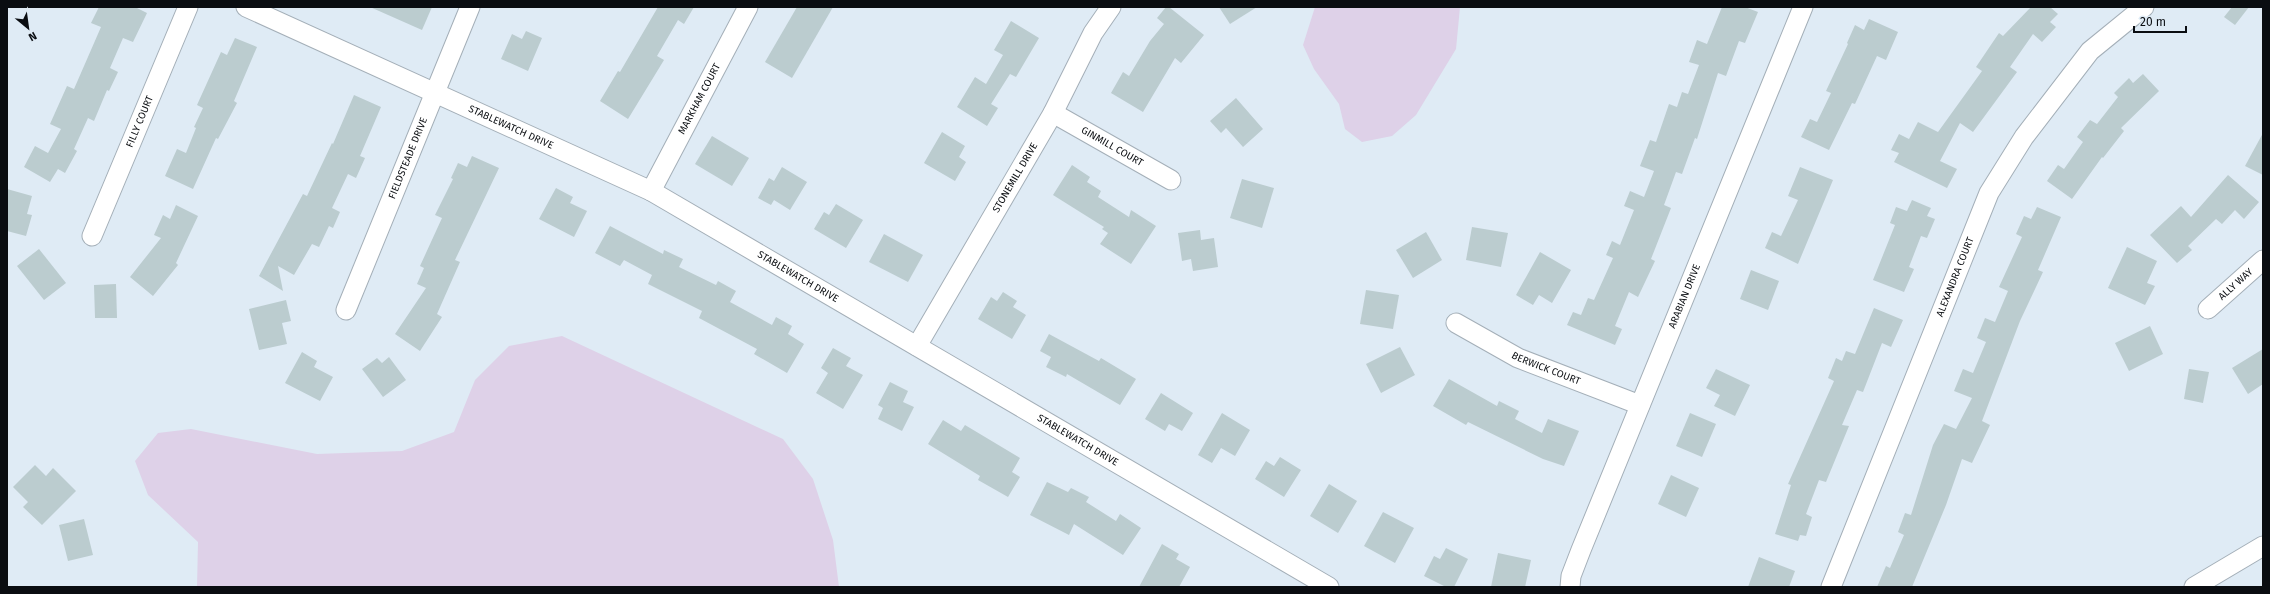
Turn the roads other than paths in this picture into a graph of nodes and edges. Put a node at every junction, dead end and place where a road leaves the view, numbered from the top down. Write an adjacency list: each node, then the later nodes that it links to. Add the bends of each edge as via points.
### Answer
1 (188, 7): 12 (street, FILLY COURT)
2 (246, 7): 8 (street, STABLEWATCH DRIVE)
3 (470, 7): 8 (street, FIELDSTEADE DRIVE)
4 (748, 7): 11 (street, MARKHAM COURT)
5 (1111, 7): 9 (street, STONEMILL DRIVE, via 1093,33)
6 (1803, 7): 18 (street, ARABIAN DRIVE)
7 (2144, 7): 22 (street, ALEXANDRA COURT, via 2090,51 2024,137 1989,193)
8 (436, 91): 11 (street, STABLEWATCH DRIVE); 15 (street, FIELDSTEADE DRIVE)
9 (1053, 113): 10 (street, GINMILL COURT); 17 (street, STONEMILL DRIVE)
10 (1171, 180)
11 (651, 191): 17 (street, STABLEWATCH DRIVE)
12 (92, 236)
13 (2263, 260): 14 (street, ALLY WAY)
14 (2208, 309)
15 (346, 310)
16 (1456, 323): 18 (street, BERWICK COURT, via 1518,358)
17 (917, 346): 20 (street, STABLEWATCH DRIVE)
18 (1640, 405): 21 (street, ARABIAN DRIVE, via 1581,550)
19 (2263, 546): 23 (street)
20 (1329, 587)
21 (1570, 587)
22 (1831, 587)
23 (2194, 587)

